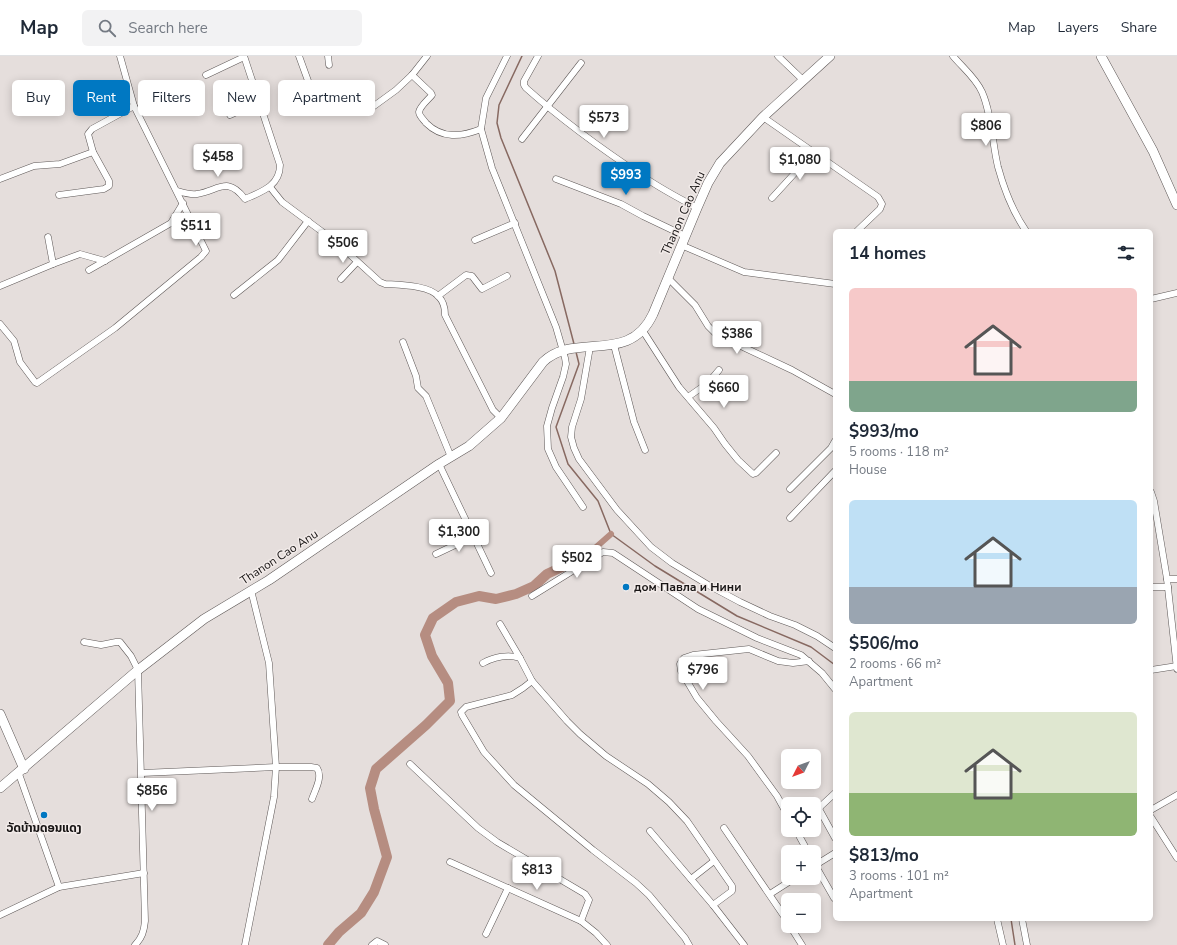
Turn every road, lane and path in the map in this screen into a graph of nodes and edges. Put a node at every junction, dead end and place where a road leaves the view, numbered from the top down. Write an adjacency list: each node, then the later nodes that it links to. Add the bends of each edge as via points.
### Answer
1 (120, 56): 20 (street)
2 (244, 56): 14 (street); 16 (street)
3 (299, 56): 17 (street)
4 (328, 56): 13 (street)
5 (427, 56): 15 (street)
6 (507, 56): 24 (street, via 486,98)
7 (538, 56): 21 (street, via 524,85)
8 (778, 56): 18 (street)
9 (830, 56): 18 (street, Thanon Cao Anu)
10 (953, 56): 40 (street, via 979,85 982,92 991,123 998,167 1010,202)
11 (1101, 56): 35 (street, via 1153,151)
12 (581, 63): 21 (street)
13 (329, 65)
14 (206, 74)
15 (412, 75): 19 (street); 24 (street, via 432,95 419,112 434,130 453,136)
16 (252, 80)
17 (308, 80)
18 (803, 80): 23 (street, Thanon Cao Anu)
19 (375, 105)
20 (134, 106): 26 (street, via 90,130 88,136); 31 (street)
21 (547, 107): 25 (street); 36 (street, via 644,178)
22 (264, 116): 30 (street, via 280,165 279,175)
23 (763, 117): 27 (street); 36 (street, Thanon Cao Anu, via 720,163)
24 (481, 129): 38 (street, via 492,168)
25 (522, 139)
26 (93, 152): 28 (street, via 60,164 34,166); 32 (street, via 109,181 109,186 104,189)
27 (814, 152): 33 (street); 39 (street, via 881,201 880,209)
28 (0, 179)
29 (556, 179): 41 (street, via 621,204)
30 (270, 187): 31 (street, via 245,199 228,186 191,195); 37 (street, via 282,202)
31 (177, 191): 34 (street)
32 (59, 195)
33 (772, 198)
34 (183, 203): 45 (street, via 171,223); 58 (street, via 206,248 205,253 115,328 37,384 20,362 15,343)
35 (1177, 205)
36 (697, 208): 41 (street, Thanon Cao Anu)
37 (308, 221): 46 (street); 55 (street, via 278,260)
38 (514, 223): 43 (street); 63 (street)
39 (859, 229)
40 (1025, 229)
41 (685, 236): 44 (street, Thanon Cao Anu)
42 (48, 237): 47 (street)
43 (475, 240)
44 (681, 245): 51 (street, Thanon Cao Anu); 52 (street, via 744,272)
45 (105, 261): 47 (street, via 80,254); 48 (street)
46 (357, 262): 50 (street); 56 (street, via 383,284 422,288)
47 (52, 264): 53 (street)
48 (89, 270)
49 (507, 276): 56 (street, via 482,289 472,276 466,275)
50 (341, 279)
51 (669, 279): 59 (street, Thanon Cao Anu); 67 (street, via 695,305 708,326 719,337 792,370)
52 (833, 284)
53 (0, 286)
54 (1177, 293): 57 (street)
55 (234, 295)
56 (438, 296): 69 (street, via 493,410)
57 (1153, 299)
58 (0, 324)
59 (643, 331): 61 (street); 68 (street)
60 (403, 342): 73 (street, via 418,388 426,396)
61 (614, 345): 62 (street); 70 (street, via 634,422)
62 (590, 347): 63 (street); 91 (street, via 571,438 579,459 617,510 651,548 672,562 740,602 796,625)
63 (566, 350): 69 (street, Thanon Cao Anu, via 550,356 543,362); 78 (street, via 563,378 547,426 548,449 556,467)
64 (719, 370): 66 (street)
65 (740, 382): 66 (street, via 723,400)
66 (708, 383): 68 (street)
67 (833, 393)
68 (688, 397): 72 (street, via 725,444 753,474 756,474)
69 (501, 418): 73 (street, Thanon Cao Anu)
70 (645, 450)
71 (833, 451): 76 (street)
72 (776, 453)
73 (451, 457): 74 (street, Thanon Cao Anu)
74 (439, 464): 80 (street); 87 (street, Thanon Cao Anu)
75 (833, 473): 79 (street)
76 (790, 489)
77 (1153, 498): 83 (street)
78 (583, 507)
79 (790, 518)
80 (474, 536): 81 (street); 82 (street)
81 (436, 554)
82 (492, 573)
83 (1167, 579): 84 (street); 86 (street)
84 (1177, 579)
85 (1153, 587): 86 (street)
86 (1168, 587): 95 (street)
87 (251, 590): 97 (street, Thanon Cao Anu, via 204,619); 103 (street, via 269,664)
88 (532, 596): 93 (street, via 603,552 608,552 622,558 698,609 757,638 802,655)
89 (500, 624): 92 (street)
90 (84, 642): 97 (street, via 101,645 120,642)
91 (833, 647)
92 (520, 658): 94 (street, via 492,658); 99 (street)
93 (808, 661): 100 (street); 110 (street, via 778,661 749,649 693,654 684,658 680,664 680,671 697,698 752,761)
94 (483, 663)
95 (1176, 666): 96 (street); 98 (street)
96 (1177, 669)
97 (138, 670): 104 (street, Thanon Cao Anu); 105 (street)
98 (1153, 670)
99 (532, 681): 119 (street, via 580,734 669,802 687,822); 142 (street, via 512,695 466,707 460,712 484,752 514,786 636,883 654,901)
100 (833, 687)
101 (0, 714): 104 (street)
102 (410, 764): 132 (street, via 478,828 585,894 589,900)
103 (276, 767): 105 (street); 109 (street, via 317,768 319,779); 138 (street, via 274,797)
104 (21, 771): 106 (street, Thanon Cao Anu); 125 (street)
105 (142, 772): 121 (street)
106 (0, 788)
107 (833, 795): 115 (street, via 819,809)
108 (1177, 795): 111 (street)
109 (312, 799)
110 (781, 803)
111 (1153, 809)
112 (1153, 820): 117 (street)
113 (724, 828): 127 (street)
114 (650, 831): 123 (street)
115 (833, 834)
116 (833, 854): 118 (street)
117 (1177, 858)
118 (821, 860)
119 (714, 861): 123 (street); 129 (street, via 732,891)
120 (450, 862): 126 (street)
121 (144, 873): 125 (street); 137 (street, via 144,932)
122 (821, 876): 128 (street)
123 (691, 879): 129 (street)
124 (784, 885): 127 (street)
125 (59, 887): 131 (street)
126 (508, 888): 132 (street); 136 (street)
127 (770, 894): 130 (street)
128 (833, 896)
129 (713, 905): 143 (street)
130 (781, 911)
131 (0, 915)
132 (581, 921): 141 (street)
133 (997, 921): 145 (street)
134 (1022, 921): 146 (street)
135 (794, 933): 144 (street)
136 (486, 934)
137 (135, 945)
138 (245, 945)
139 (372, 945): 140 (street, via 377,942)
140 (385, 945)
141 (607, 945)
142 (688, 945)
143 (744, 945)
144 (802, 945)
145 (1003, 945)
146 (1027, 945)

